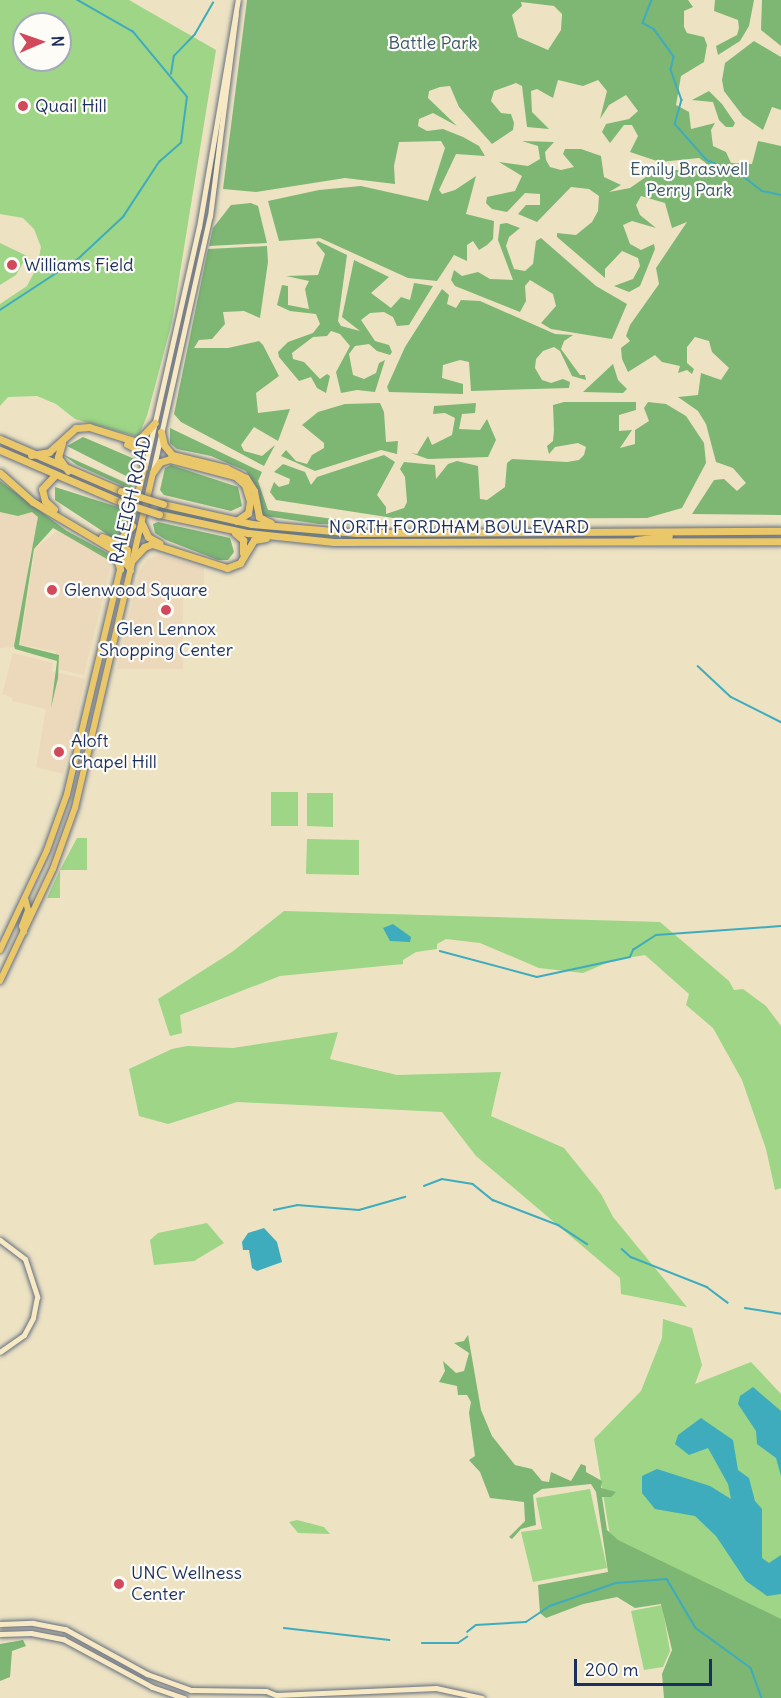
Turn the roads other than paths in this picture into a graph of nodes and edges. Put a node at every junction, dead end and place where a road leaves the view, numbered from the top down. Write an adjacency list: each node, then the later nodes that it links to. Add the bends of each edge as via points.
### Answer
1 (238, 0): 2 (main road, RALEIGH ROAD)
2 (236, 9): 3 (main road, RALEIGH ROAD, via 199,227); 4 (main road, RALEIGH ROAD, via 210,216)
3 (155, 423): 7 (highway, via 137,442 92,428 76,428 49,452); 8 (main road, RALEIGH ROAD)
4 (161, 432): 10 (main road, RALEIGH ROAD); 16 (highway, via 164,445 174,456 226,468 246,478 254,491 259,517)
5 (0, 439): 7 (highway, NORTH FORDHAM BOULEVARD)
6 (0, 450): 12 (highway, NORTH FORDHAM BOULEVARD)
7 (31, 455): 9 (highway, NORTH FORDHAM BOULEVARD)
8 (144, 467): 9 (highway, via 137,449 82,431 69,436 58,451 58,458); 15 (main road, RALEIGH ROAD)
9 (68, 471): 13 (highway, NORTH FORDHAM BOULEVARD, bridge, via 142,498)
10 (153, 472): 13 (highway, via 160,462 170,459 235,476 245,485 250,501 248,513); 14 (main road, RALEIGH ROAD)
11 (0, 473): 26 (highway, via 33,502 114,550)
12 (54, 476): 15 (highway, via 42,489 50,507 114,543 124,538); 17 (highway, NORTH FORDHAM BOULEVARD, bridge, via 159,514)
13 (236, 520): 16 (highway, NORTH FORDHAM BOULEVARD)
14 (142, 524): 17 (highway, via 153,541 221,564 236,562 244,549 242,537); 25 (main road, RALEIGH ROAD)
15 (132, 526): 26 (main road, RALEIGH ROAD); 27 (main road, via 127,562)
16 (275, 527): 20 (highway, NORTH FORDHAM BOULEVARD, via 357,533)
17 (230, 530): 21 (highway, NORTH FORDHAM BOULEVARD)
18 (678, 531): 19 (highway, NORTH FORDHAM BOULEVARD); 20 (highway, NORTH FORDHAM BOULEVARD); 23 (highway)
19 (781, 531)
20 (532, 532): 24 (highway, via 527,536 483,537)
21 (281, 537): 24 (highway, NORTH FORDHAM BOULEVARD, via 365,543); 25 (highway, via 255,540 243,560 230,568 152,544)
22 (781, 541): 23 (highway, NORTH FORDHAM BOULEVARD)
23 (634, 542): 24 (highway, NORTH FORDHAM BOULEVARD)
24 (479, 543)
25 (133, 559): 27 (main road, RALEIGH ROAD)
26 (120, 569): 28 (main road, RALEIGH ROAD, via 67,794)
27 (131, 571): 29 (main road, RALEIGH ROAD, via 75,808)
28 (26, 898): 29 (main road); 30 (main road, RALEIGH ROAD)
29 (24, 932): 31 (main road, RALEIGH ROAD)
30 (0, 950)
31 (0, 981)
32 (0, 1240): 33 (main road, via 25,1258 37,1297 26,1330)
33 (0, 1352)
34 (0, 1624): 36 (main road, via 33,1623 65,1629)
35 (0, 1634): 37 (main road, via 62,1638)
36 (138, 1668): 37 (main road); 38 (main road, via 191,1690 266,1691)
37 (133, 1677): 39 (main road)
38 (273, 1696): 40 (main road, via 430,1688)
39 (184, 1698)
40 (482, 1698)

